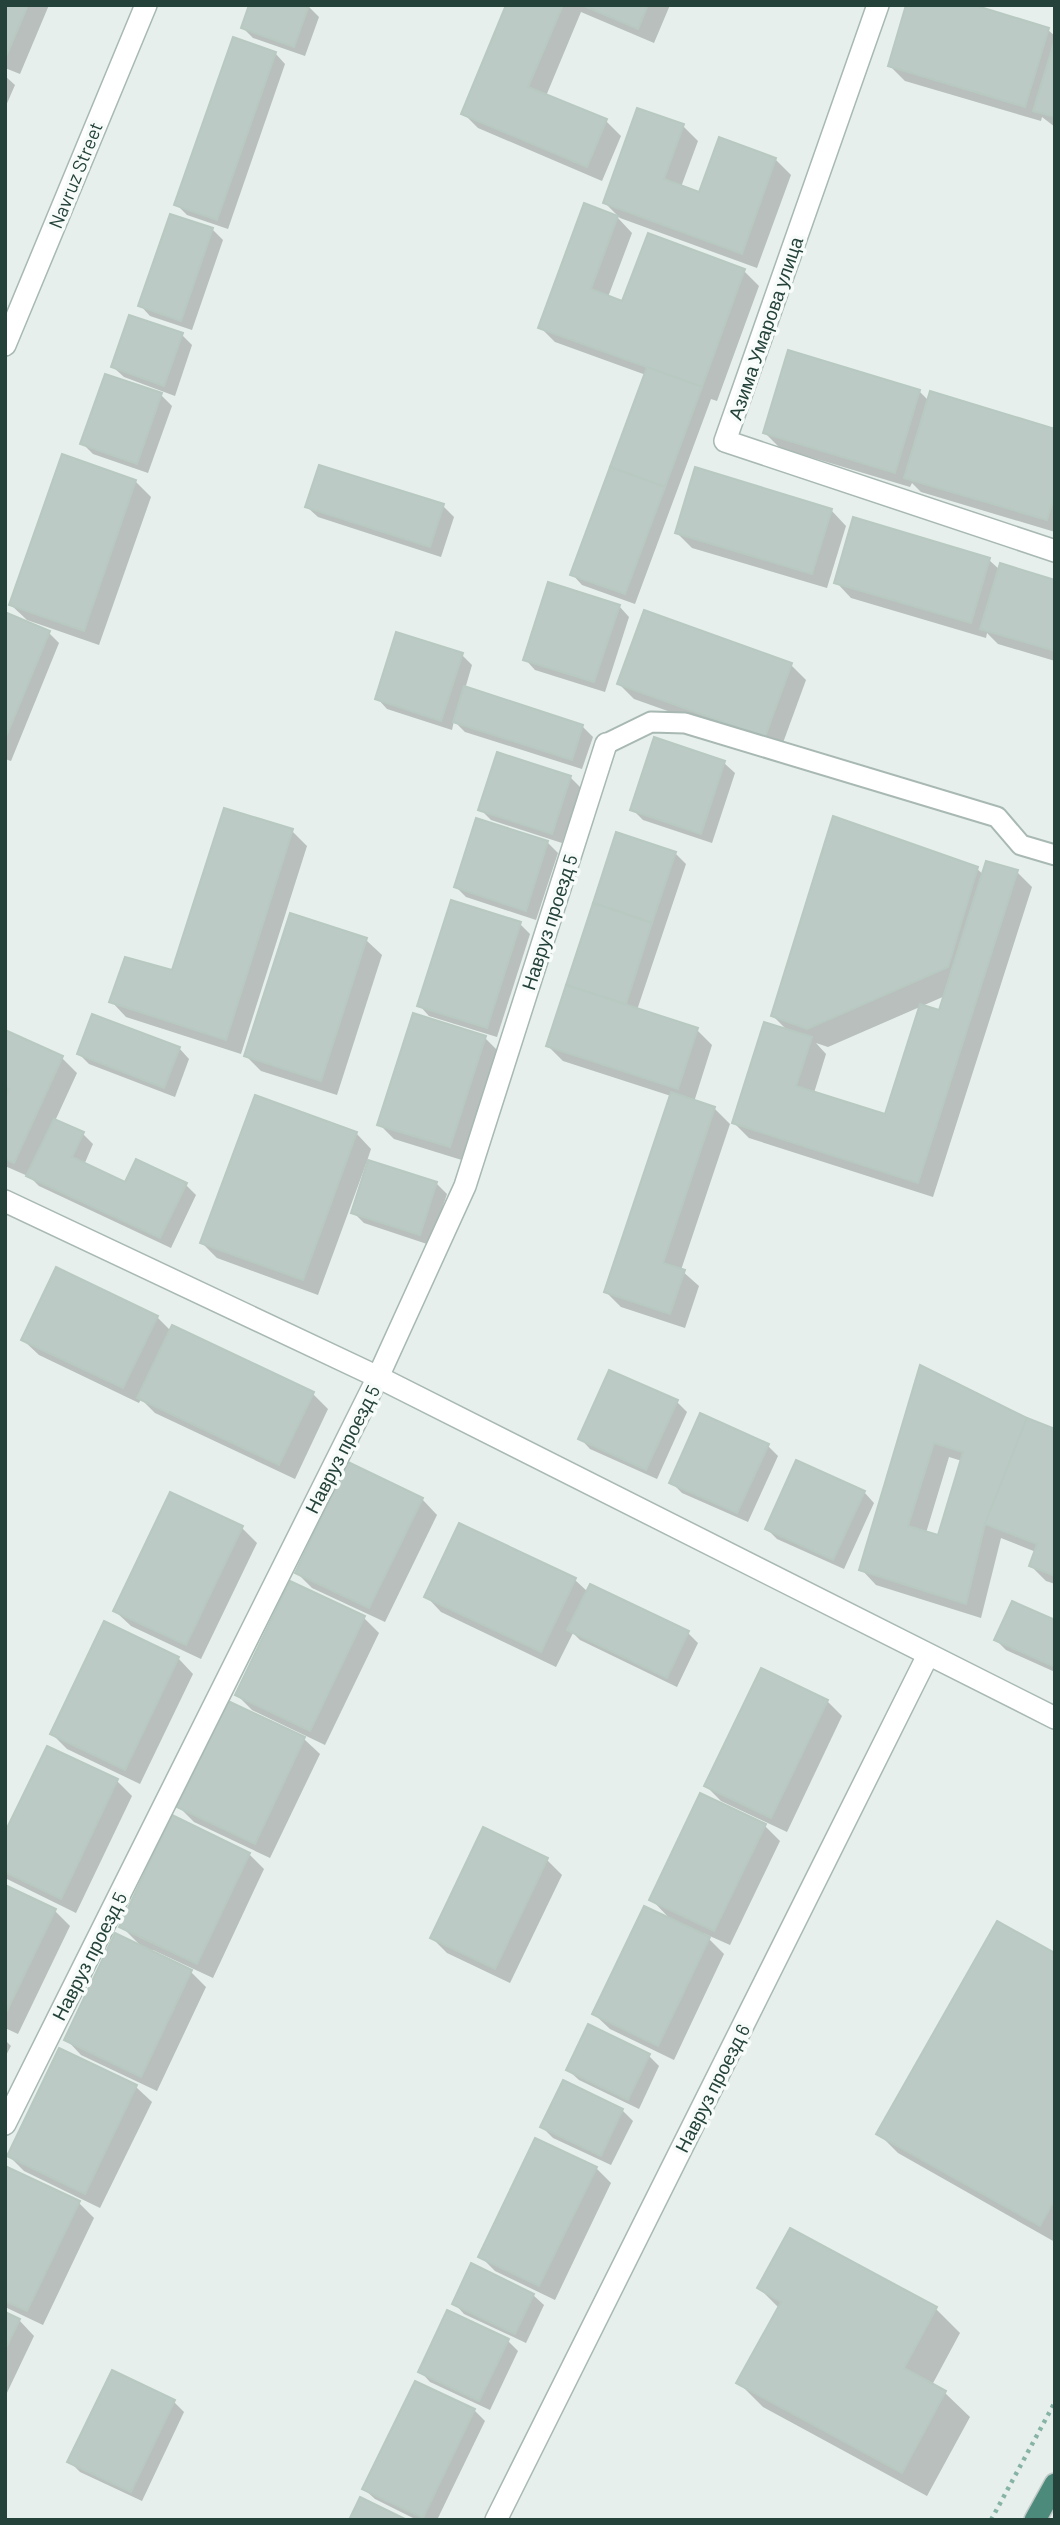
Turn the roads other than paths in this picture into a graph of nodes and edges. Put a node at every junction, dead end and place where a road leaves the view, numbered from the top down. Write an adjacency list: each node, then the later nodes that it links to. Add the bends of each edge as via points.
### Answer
1 (146, 5): 3 (street, Navruz Street)
2 (878, 5): 4 (street, Азима Умарова улица, via 725,441)
3 (5, 345)
4 (1055, 551)
5 (606, 744): 6 (lane, via 651,722 685,723 997,817 1021,845); 8 (street, Навруз проезд 5, via 465,1186)
6 (1055, 855)
7 (5, 1201): 8 (street)
8 (378, 1377): 9 (street); 11 (street, Навруз проезд 5)
9 (928, 1655): 10 (street); 13 (street, Навруз проезд 6)
10 (1055, 1718)
11 (5, 2124)
12 (1055, 2484): 14 (highway)
13 (496, 2520)
14 (1035, 2520)

